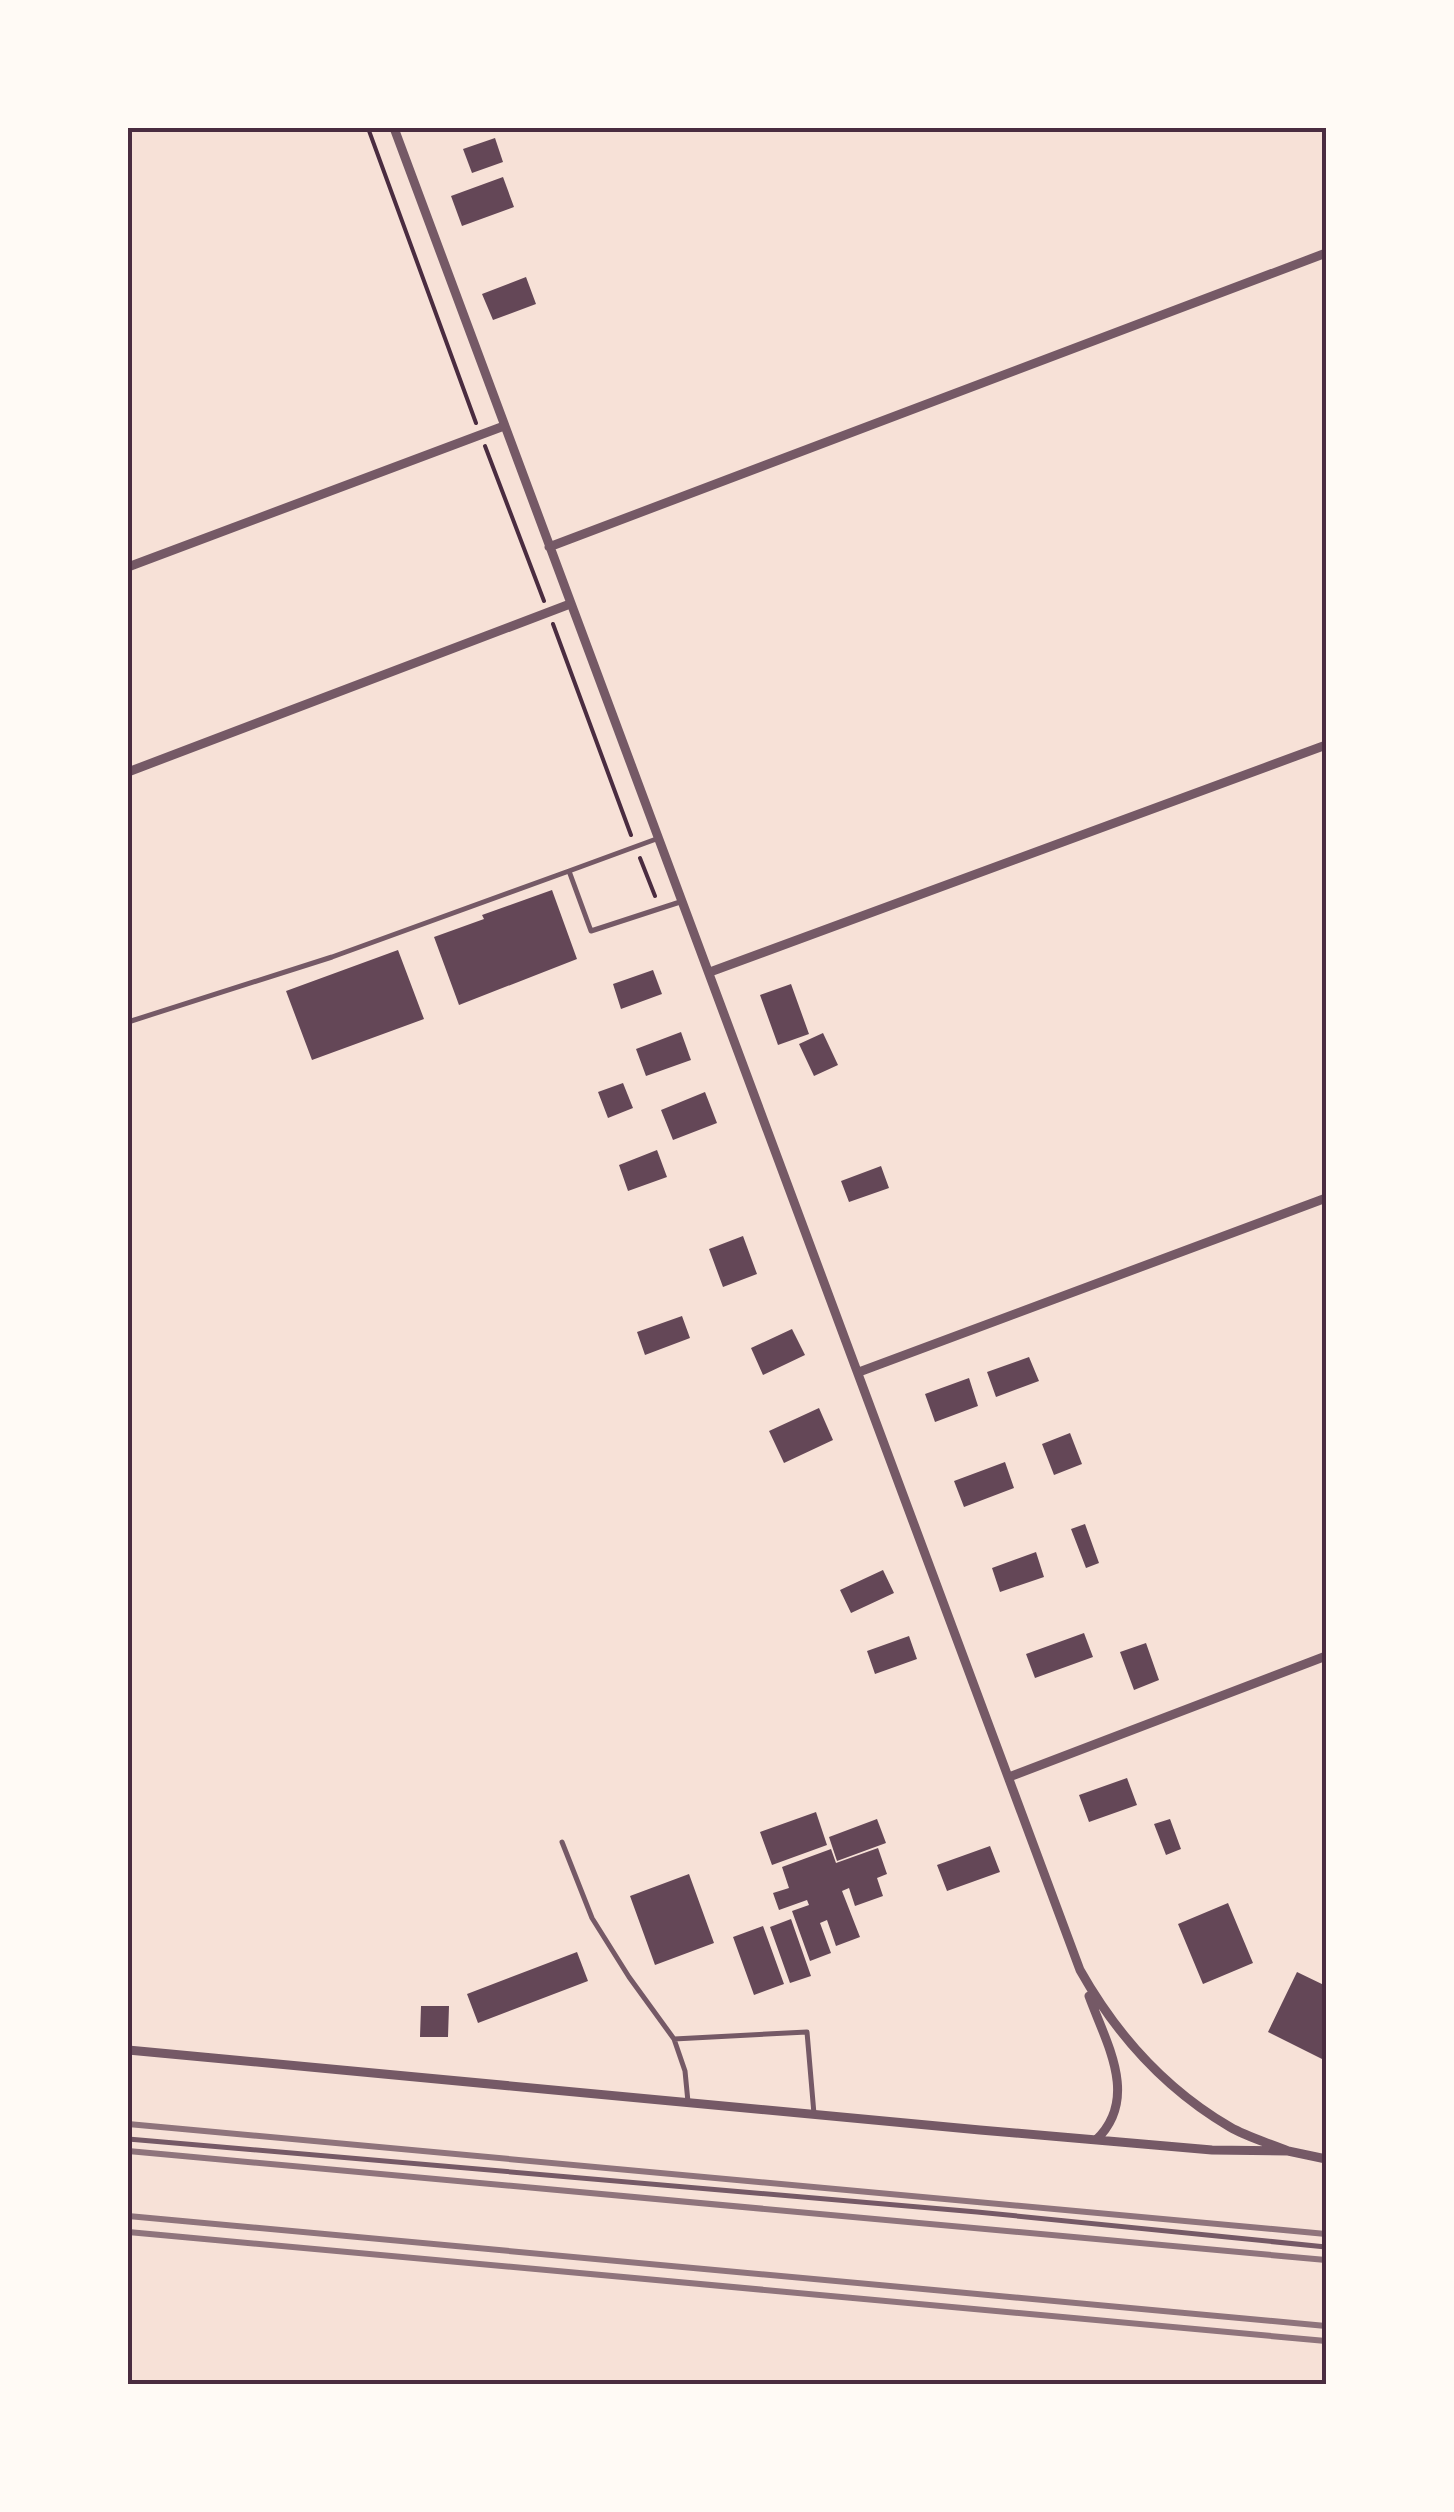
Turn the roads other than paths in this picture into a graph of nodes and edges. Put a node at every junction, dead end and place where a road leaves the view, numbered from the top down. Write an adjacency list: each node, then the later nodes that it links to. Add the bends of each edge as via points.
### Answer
1 (394, 128): 3 (street)
2 (1326, 254): 4 (street)
3 (504, 426): 4 (street); 5 (street)
4 (550, 546): 6 (street)
5 (128, 567)
6 (570, 604): 8 (street); 9 (street)
7 (1326, 745): 12 (street)
8 (128, 772)
9 (659, 838): 10 (lane); 11 (street)
10 (568, 871): 11 (lane, via 592,931); 13 (lane, via 332,958)
11 (683, 901): 12 (street)
12 (710, 972): 15 (street)
13 (128, 1022)
14 (1326, 1198): 15 (street)
15 (858, 1372): 17 (street)
16 (1326, 1656): 17 (street)
17 (1009, 1777): 19 (street)
18 (562, 1842): 20 (lane, via 592,1918)
19 (1080, 1970): 25 (street, via 1119,2078 1117,2108); 26 (street, via 1117,2028 1163,2079 1232,2129)
20 (674, 2039): 22 (lane); 23 (lane, via 806,2032)
21 (128, 2050): 22 (street)
22 (688, 2102): 23 (street)
23 (814, 2114): 25 (street)
24 (128, 2138): 28 (lane)
25 (1096, 2140): 26 (street)
26 (1288, 2151): 27 (street)
27 (1326, 2159)
28 (1326, 2247)

